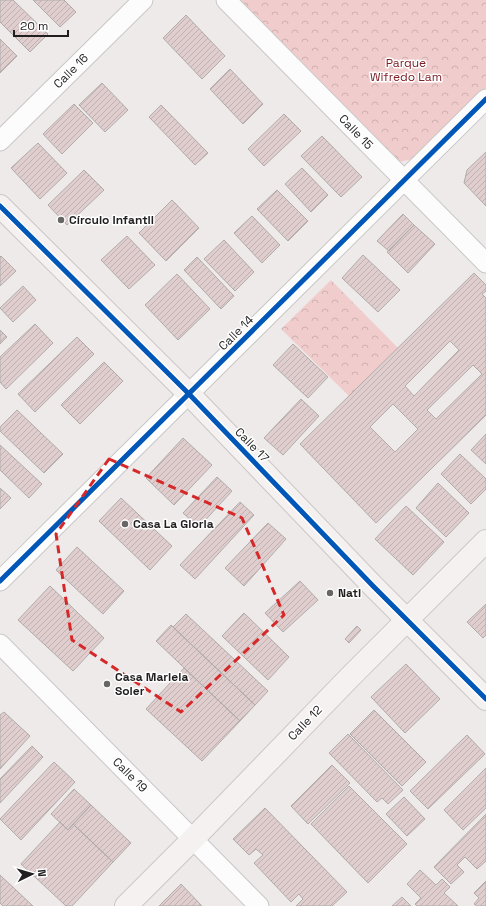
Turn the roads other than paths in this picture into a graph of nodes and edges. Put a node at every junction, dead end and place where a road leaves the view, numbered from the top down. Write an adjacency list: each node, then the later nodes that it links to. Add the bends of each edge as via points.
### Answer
1 (142, 0): 4 (street, Calle 16)
2 (226, 0): 5 (street, Calle 15)
3 (486, 99): 5 (street, Calle 14)
4 (0, 141)
5 (404, 180): 7 (street, Calle 15); 8 (street, Calle 14)
6 (0, 206): 8 (street, Calle 17)
7 (486, 263)
8 (189, 394): 10 (street, Calle 14); 11 (street, Calle 17)
9 (486, 542): 11 (street, Calle 12)
10 (0, 581)
11 (407, 620): 13 (street, Calle 17); 14 (street, Calle 12)
12 (0, 644): 14 (street, Calle 19)
13 (486, 699)
14 (193, 839): 15 (street, Calle 12); 16 (street, Calle 19)
15 (126, 906)
16 (259, 906)

